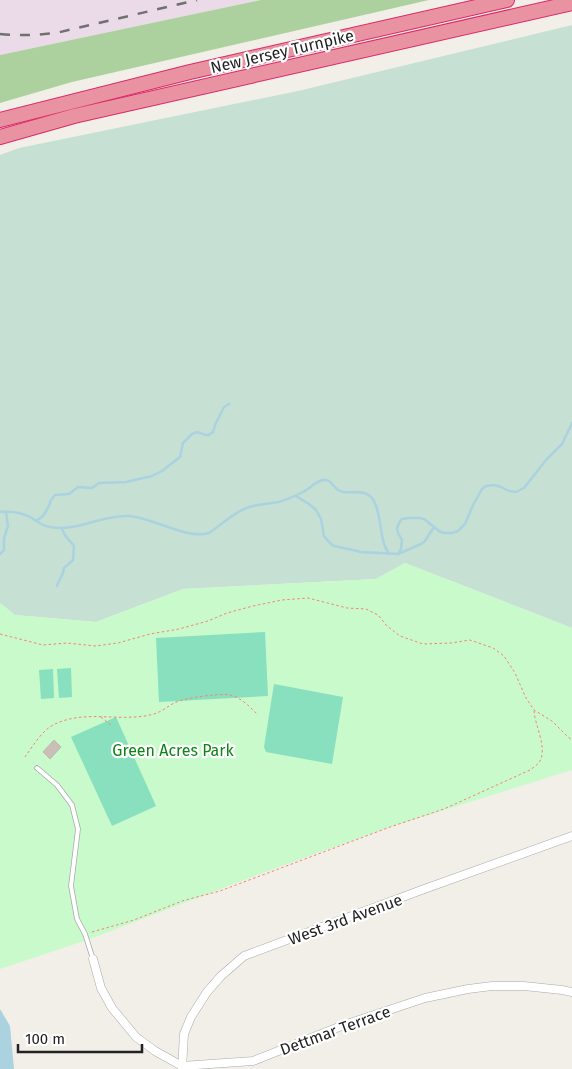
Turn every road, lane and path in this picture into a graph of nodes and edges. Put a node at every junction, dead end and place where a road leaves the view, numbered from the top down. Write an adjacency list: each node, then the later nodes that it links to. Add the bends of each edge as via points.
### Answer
1 (507, 0): 3 (highway, New Jersey Turnpike, via 190,72)
2 (572, 3): 4 (highway, New Jersey Turnpike, via 74,116)
3 (0, 120)
4 (0, 137)
5 (0, 634): 6 (path, via 43,645 95,646 179,629 253,606 308,598 347,608 366,609 378,615 400,636 423,644 470,640 492,648 504,656)
6 (534, 710): 10 (path, via 552,720); 14 (path, via 542,758 530,770 444,809 220,891)
7 (258, 715): 8 (path, via 246,703 230,695 187,698 155,714)
8 (100, 716): 9 (path); 11 (path, via 71,718 48,727)
9 (112, 726)
10 (572, 740)
11 (25, 757)
12 (37, 768): 14 (lane, via 57,785 72,805 78,829 71,886 77,919)
13 (572, 836): 17 (street, West 3rd Avenue, via 244,956 221,976 191,1016 184,1034)
14 (85, 934): 15 (lane)
15 (93, 959): 17 (street, via 101,988 112,1008 136,1037)
16 (572, 992): 17 (street, Dettmar Terrace, via 524,986 468,989 425,998 344,1024 253,1061)
17 (182, 1068)

